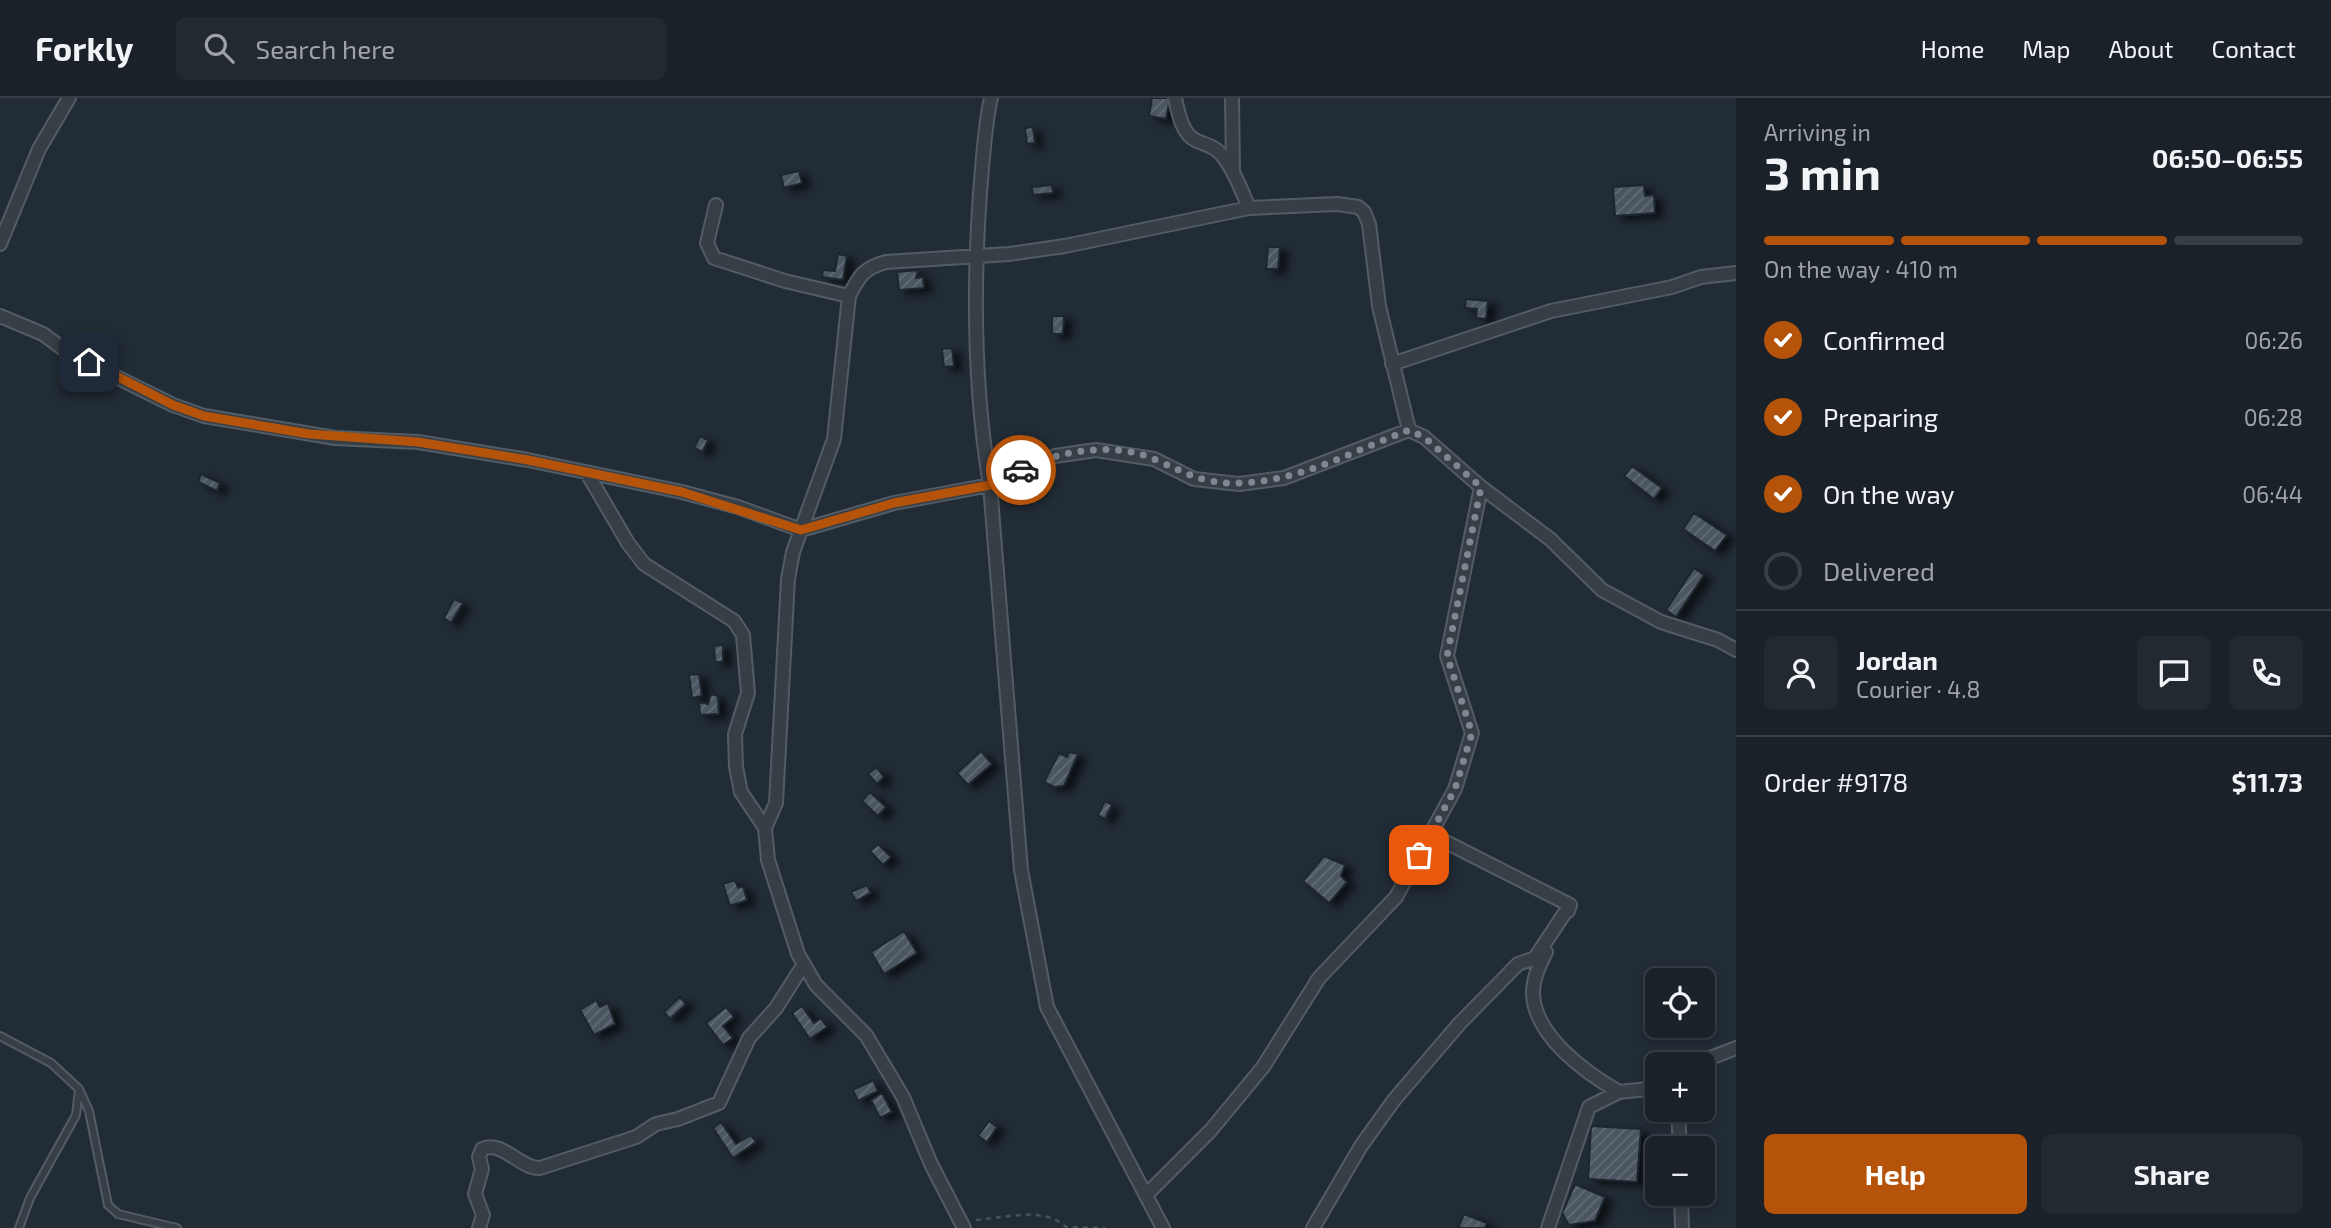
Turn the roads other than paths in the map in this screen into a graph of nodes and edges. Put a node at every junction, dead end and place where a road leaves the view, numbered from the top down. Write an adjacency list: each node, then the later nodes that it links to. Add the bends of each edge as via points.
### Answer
1 (69, 98): 8 (street, via 39,149)
2 (991, 98): 9 (street)
3 (1175, 98): 5 (street, via 1191,138 1215,148)
4 (1232, 98): 5 (street)
5 (1233, 170): 7 (street)
6 (716, 205): 11 (street, via 707,243 714,258)
7 (1249, 208): 9 (street, via 1065,246); 13 (street, via 1337,204 1364,212)
8 (0, 244)
9 (976, 256): 11 (street, via 867,267); 16 (street, via 981,428)
10 (1736, 272): 13 (street, via 1551,311)
11 (849, 296): 18 (street, via 834,439)
12 (0, 316): 15 (street, via 43,334 70,354 173,405 204,416 335,438 418,442)
13 (1392, 364): 14 (street)
14 (1409, 430): 16 (street, via 1260,482 1194,479 1154,459 1096,450 1055,456); 17 (street, via 1424,437)
15 (587, 473): 18 (street, via 702,498); 20 (street, via 644,564 734,621 743,635 748,693 736,734 736,767 741,792)
16 (990, 485): 18 (street, via 894,503); 30 (street, via 1021,870 1047,1007)
17 (1481, 487): 19 (street, via 1550,539 1602,590 1661,622); 21 (street, via 1447,656 1472,733 1455,789)
18 (801, 530): 20 (street, via 788,579 776,803)
19 (1736, 650)
20 (765, 828): 23 (street, via 777,896)
21 (1430, 834): 22 (street); 30 (street, via 1395,897 1320,978 1263,1067 1212,1130)
22 (1570, 905): 29 (street, via 1535,975 1534,1004 1561,1049 1583,1071); 37 (street, via 1535,958 1518,964 1394,1100)
23 (804, 964): 32 (street, via 816,985 866,1035 903,1097); 35 (street, via 776,1008 755,1027 719,1102 656,1124 636,1137 540,1168 527,1167 496,1149 482,1149 475,1194 483,1215)
24 (0, 1036): 27 (lane, via 51,1063)
25 (1736, 1048): 26 (street)
26 (1715, 1056)
27 (79, 1089): 33 (lane, via 76,1115 30,1198); 34 (lane, via 89,1111 108,1205 118,1214)
28 (1645, 1089): 29 (street)
29 (1619, 1092): 38 (street, via 1589,1107)
30 (1147, 1194): 36 (street)
31 (1681, 1206): 39 (street)
32 (961, 1225)
33 (19, 1228)
34 (177, 1228)
35 (479, 1228)
36 (1163, 1228)
37 (1313, 1228)
38 (1548, 1228)
39 (1682, 1228)

